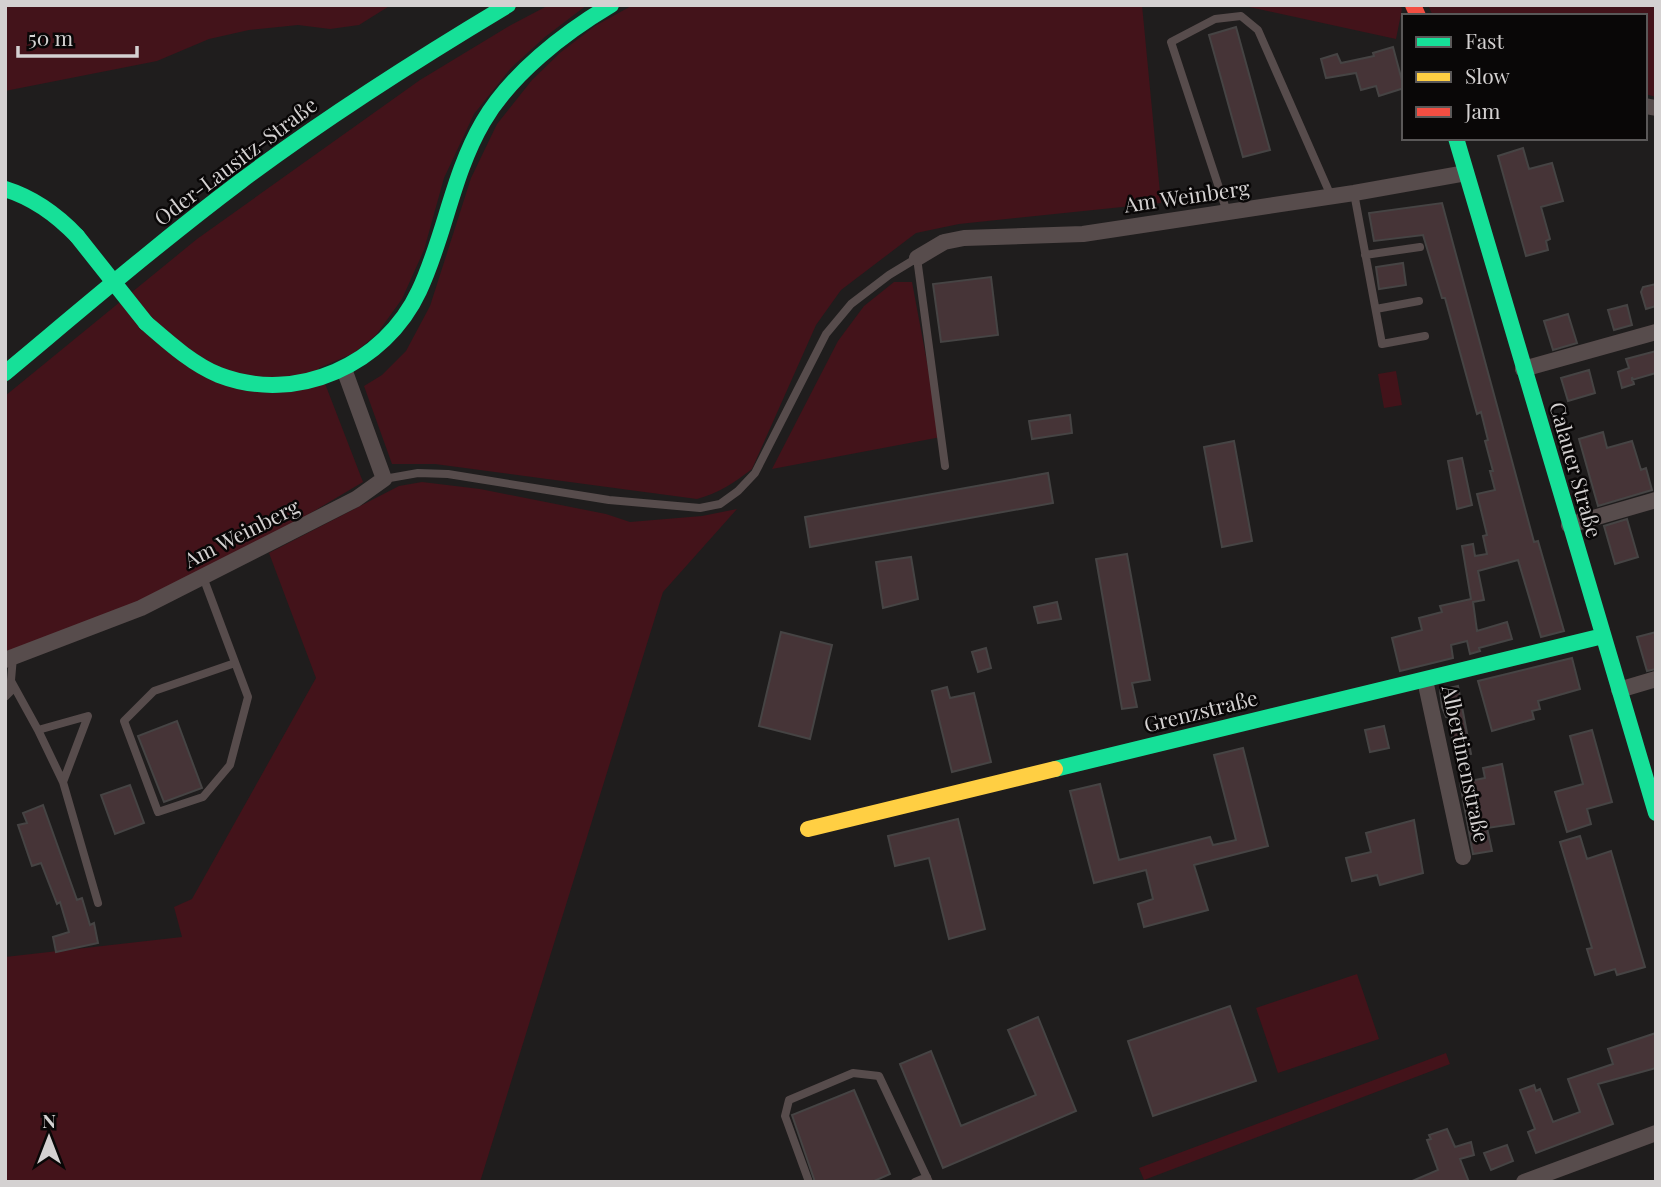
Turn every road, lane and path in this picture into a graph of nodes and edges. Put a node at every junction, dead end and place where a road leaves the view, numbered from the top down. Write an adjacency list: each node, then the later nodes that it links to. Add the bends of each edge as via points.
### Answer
1 (508, 5): 18 (main road, Oder-Lausitz-Straße, via 412,61 274,156)
2 (611, 5): 16 (main road, via 553,44 522,72 484,120 456,178 412,306 385,341)
3 (1457, 140): 4 (main road, Calauer Straße)
4 (1466, 173): 6 (street, Am Weinberg); 17 (main road, Calauer Straße)
5 (5, 189): 16 (main road, bridge, via 27,195 56,214 146,323 180,352 217,374 254,384 290,384 314,381)
6 (1354, 193): 7 (street, Am Weinberg); 10 (lane)
7 (1331, 196): 8 (street, Am Weinberg); 8 (lane, via 1258,30 1241,16 1215,19 1171,43)
8 (1227, 212): 11 (street, Am Weinberg, via 1083,234 964,238 944,242)
9 (1420, 247): 10 (lane)
10 (1365, 255): 13 (lane)
11 (917, 258): 19 (lane); 20 (lane, via 851,304 827,334 755,473 720,504 700,508 651,505 448,474)
12 (1419, 301): 13 (lane)
13 (1376, 309): 15 (lane, via 1382,344)
14 (1656, 332): 17 (street)
15 (1425, 336)
16 (344, 369): 20 (street)
17 (1523, 369): 22 (main road, Calauer Straße)
18 (5, 373)
19 (945, 466)
20 (384, 479): 23 (street, Am Weinberg, via 356,499)
21 (1656, 500): 22 (street)
22 (1569, 525): 24 (main road, Calauer Straße)
23 (203, 577): 25 (street, Am Weinberg, via 141,608); 26 (lane)
24 (1603, 636): 28 (main road, Grenzstraße); 30 (main road, Calauer Straße)
25 (9, 658): 29 (lane)
26 (235, 663): 26 (lane, via 248,697 230,765 203,797 158,812 124,721 153,691)
27 (1656, 679): 30 (street)
28 (1426, 680): 35 (main road, Grenzstraße); 36 (street, Albertinenstraße)
29 (11, 681): 31 (lane); 32 (lane)
30 (1619, 690): 34 (main road, Calauer Straße)
31 (5, 697)
32 (38, 730): 33 (lane); 33 (lane, via 88,716)
33 (63, 782): 37 (lane)
34 (1656, 813)
35 (808, 829)
36 (1463, 857)
37 (98, 903)
38 (1656, 1133): 42 (street)
39 (928, 1179): 40 (lane, via 879,1076 853,1073 789,1100 785,1116); 41 (lane)
40 (809, 1182)
41 (915, 1182)
42 (1524, 1182)

